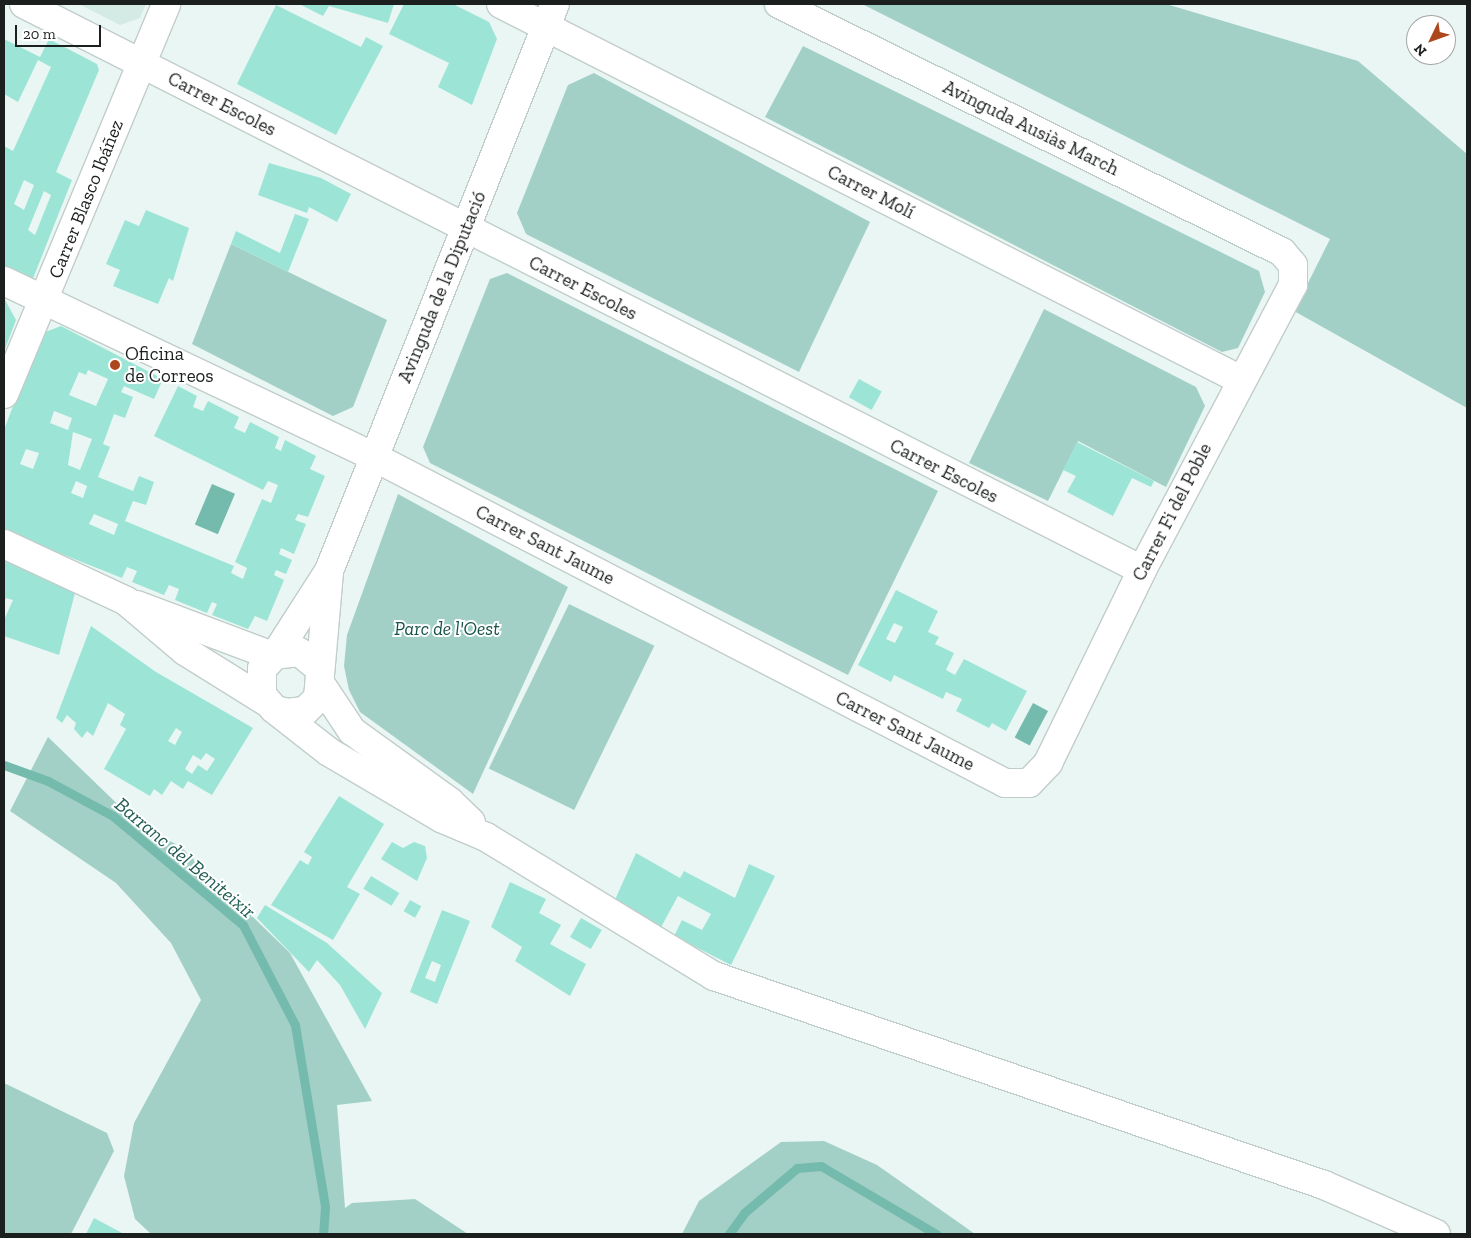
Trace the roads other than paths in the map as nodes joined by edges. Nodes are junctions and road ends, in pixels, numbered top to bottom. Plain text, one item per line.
1 (24, 4) edge
2 (166, 4) edge
3 (501, 4) edge
4 (779, 4) edge
5 (551, 15) edge
6 (141, 63) junction
7 (465, 229) junction
8 (1282, 252) joint
9 (4, 281) edge
10 (45, 301) junction
11 (1240, 380) junction
12 (4, 394) edge
13 (374, 457) junction
14 (4, 544) edge
15 (1142, 570) junction
16 (329, 571) junction
17 (126, 601) junction
18 (274, 656) junction
19 (320, 677) junction
20 (270, 705) junction
21 (1041, 775) joint
22 (486, 837) junction
23 (1436, 1234) edge

1 - 6 street, Carrer Escoles
2 - 6 street, Carrer Blasco Ibáñez
3 - 5 street, Carrer Molí
4 - 8 street, Avinguda Ausiàs March
5 - 7 street, Avinguda de la Diputació
5 - 11 street, Carrer Molí
6 - 7 street, Carrer Escoles
6 - 10 street, Carrer Blasco Ibáñez
7 - 13 street, Avinguda de la Diputació
7 - 15 street, Carrer Escoles
8 - 11 street, Carrer Fi del Poble
9 - 10 street, Carrer Sant Jaume
10 - 12 street, Carrer Blasco Ibáñez
10 - 13 street, Carrer Sant Jaume
11 - 15 street, Carrer Fi del Poble
13 - 16 street, Avinguda de la Diputació
13 - 21 street, Carrer Sant Jaume
14 - 17 street
15 - 21 street, Carrer Fi del Poble
16 - 18 street, Avinguda de la Diputació
16 - 19 street, Avinguda de la Diputació
17 - 18 street
17 - 20 street
18 - 19 street
18 - 20 street
19 - 20 street
19 - 22 street
20 - 22 street
22 - 23 street

